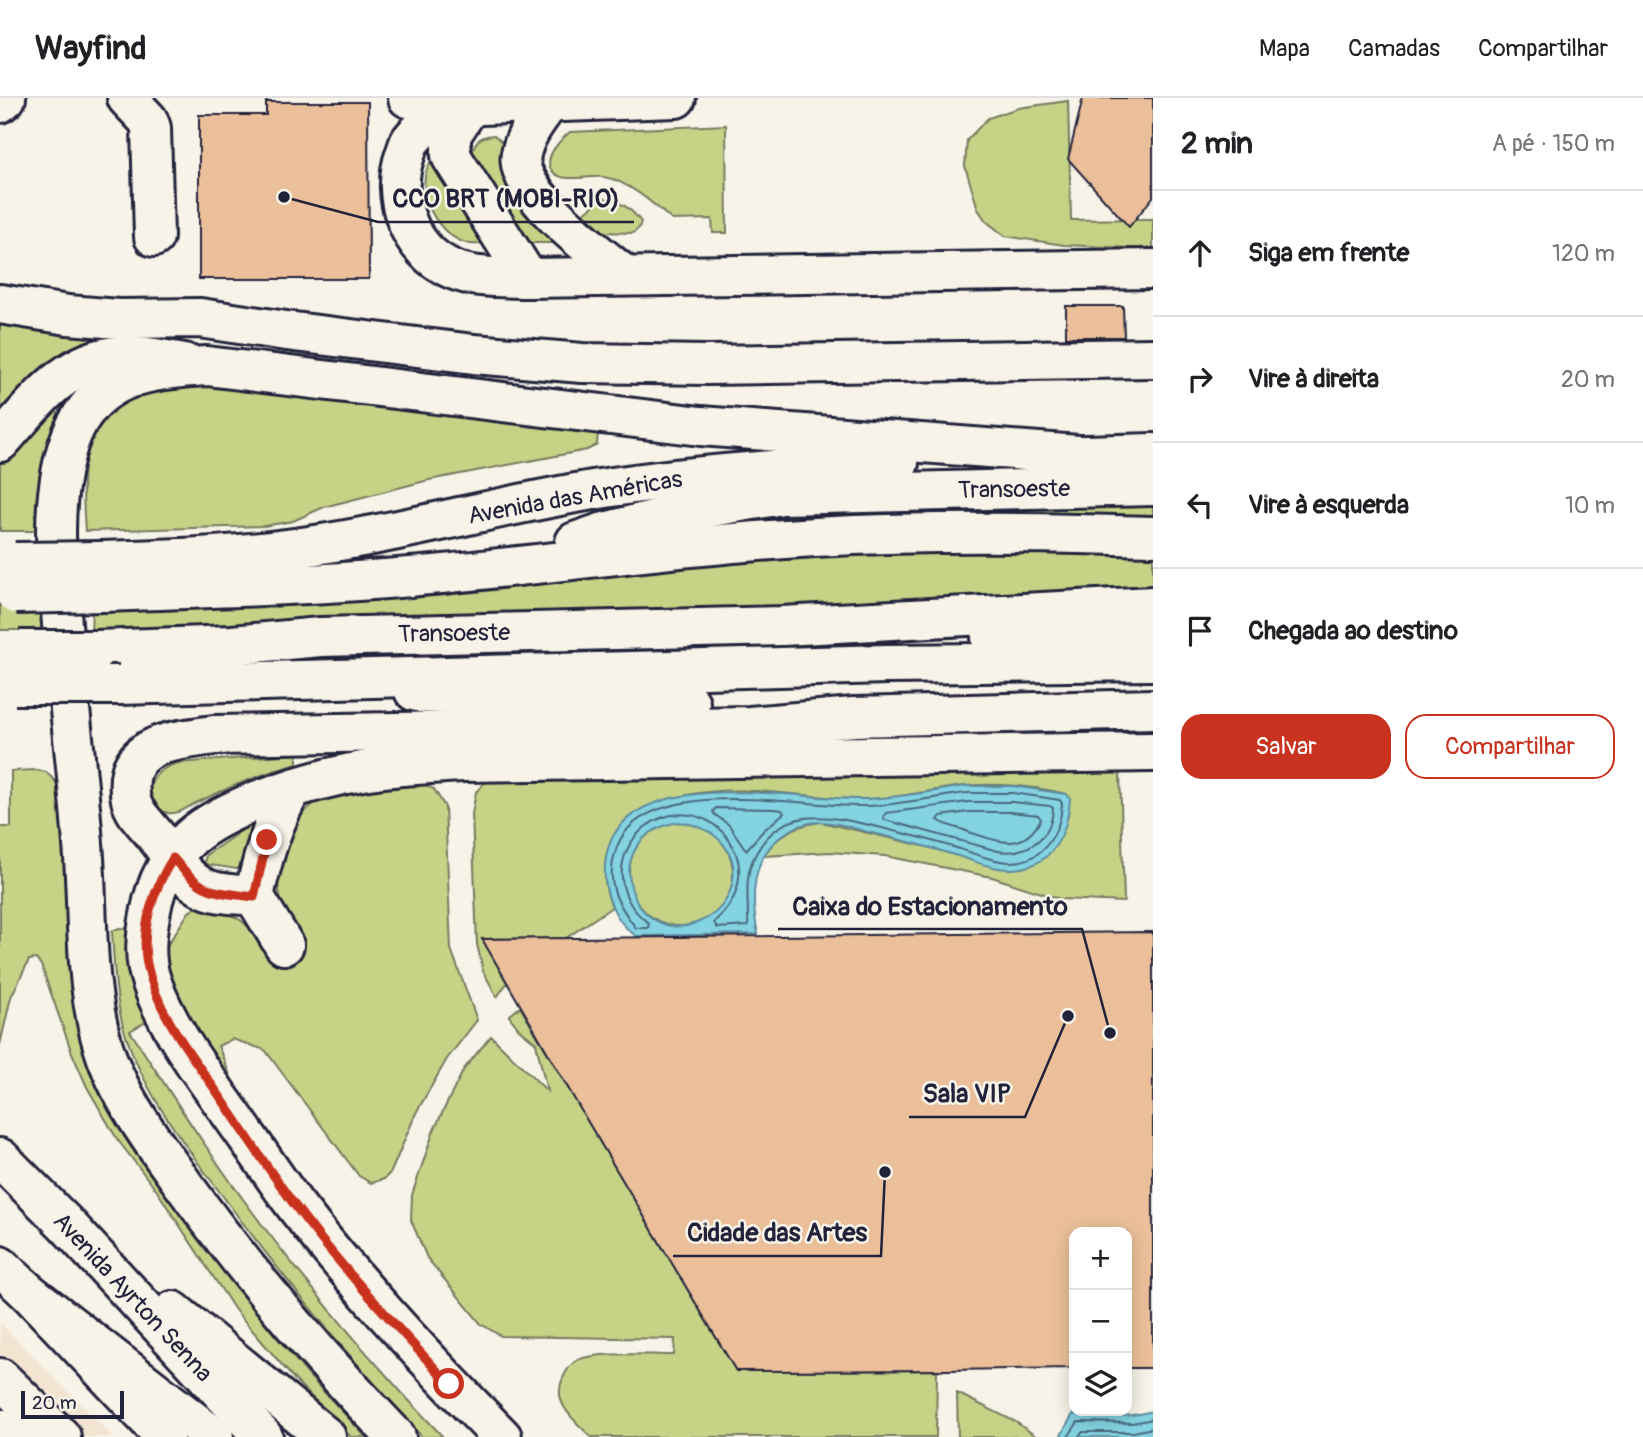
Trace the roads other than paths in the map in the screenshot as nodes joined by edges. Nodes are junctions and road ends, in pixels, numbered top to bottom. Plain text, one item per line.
1 (6, 98) edge
2 (127, 98) edge
3 (408, 98) edge
4 (676, 98) edge
5 (550, 102) junction
6 (0, 103) edge
7 (462, 106) junction
8 (154, 237) dead end
9 (1153, 269) edge
10 (624, 275) junction
11 (527, 278) junction
12 (0, 304) edge
13 (1153, 358) edge
14 (207, 366) junction
15 (0, 442) edge
16 (1153, 453) edge
17 (1078, 455) junction
18 (1153, 486) edge
19 (1153, 536) edge
20 (507, 566) junction
21 (102, 577) junction
22 (8, 578) edge
23 (1153, 606) edge
24 (908, 620) junction
25 (1153, 635) edge
26 (1153, 661) edge
27 (9, 668) edge
28 (369, 677) junction
29 (1153, 709) edge
30 (854, 717) junction
31 (1153, 752) edge
32 (292, 789) junction
33 (173, 858) junction
34 (254, 897) junction
35 (284, 945) dead end
36 (0, 1158) edge
37 (68, 1226) junction
38 (0, 1266) edge
39 (28, 1292) junction
40 (0, 1378) edge
41 (0, 1429) edge
42 (57, 1434) edge
43 (165, 1437) edge
44 (214, 1437) edge
45 (263, 1437) edge
46 (326, 1437) edge
47 (397, 1437) edge
48 (502, 1437) edge

1 - 6 main road
2 - 8 main road
3 - 7 main road
4 - 5 main road
5 - 7 main road
5 - 10 main road
7 - 11 main road
7 - 11 main road
9 - 10 main road
10 - 11 main road
12 - 13 main road
14 - 15 main road
14 - 17 main road
14 - 47 main road
16 - 17 main road, Avenida das Américas
17 - 21 main road, Avenida das Américas
18 - 20 main road, Transoeste
19 - 20 main road, Transoeste
20 - 21 main road, Transoeste
21 - 22 main road, Avenida das Américas, bridge
23 - 24 main road, Transoeste
24 - 25 main road, Transoeste
24 - 27 main road, Transoeste, bridge
26 - 28 main road
27 - 28 main road, bridge
28 - 30 main road
29 - 30 main road
30 - 33 main road
31 - 32 main road
32 - 33 main road
32 - 34 main road
33 - 34 main road
33 - 48 main road
34 - 35 main road
36 - 37 main road, Avenida Ayrton Senna
37 - 45 main road, Avenida Ayrton Senna
37 - 46 main road
38 - 39 main road
39 - 43 main road
39 - 44 main road
40 - 42 main road
41 - 42 main road

